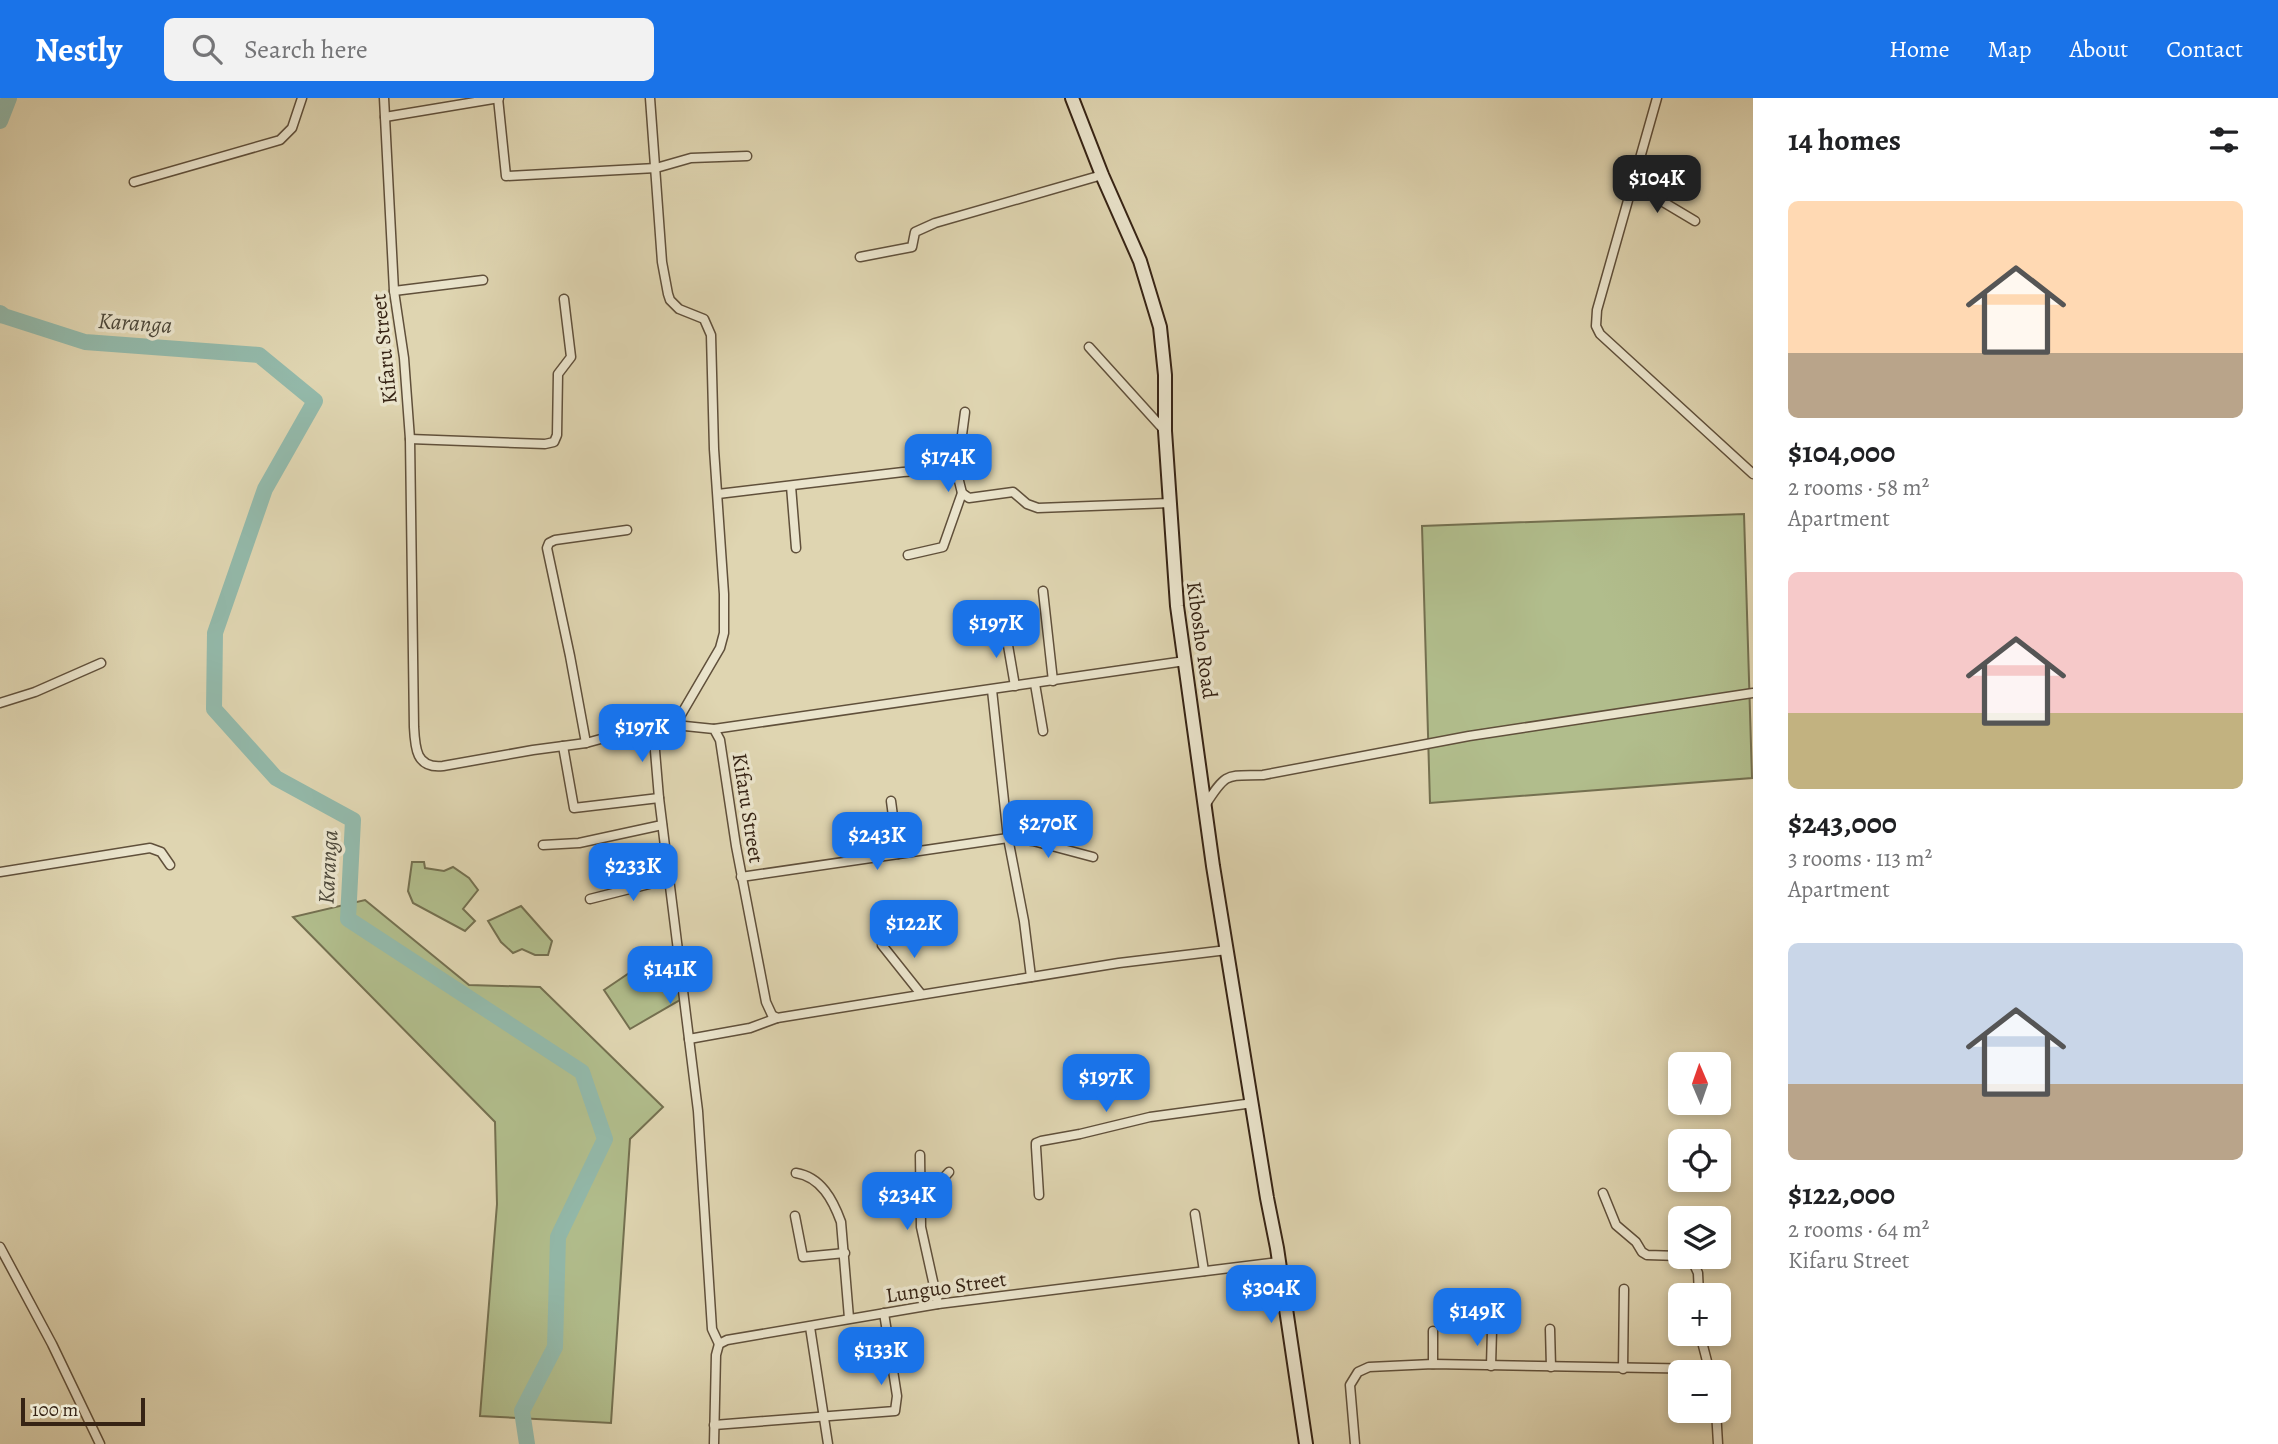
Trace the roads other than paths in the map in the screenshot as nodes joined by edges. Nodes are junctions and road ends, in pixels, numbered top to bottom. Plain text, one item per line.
1 (302, 98) edge
2 (384, 98) edge
3 (498, 98) edge
4 (650, 98) edge
5 (1072, 98) edge
6 (1657, 98) edge
7 (385, 117) junction
8 (747, 156) dead end
9 (656, 168) junction
10 (1102, 175) junction
11 (134, 182) dead end
12 (1633, 184) junction
13 (1695, 221) dead end
14 (860, 257) dead end
15 (483, 280) dead end
16 (394, 291) junction
17 (564, 299) dead end
18 (1089, 347) dead end
19 (965, 412) dead end
20 (1165, 431) junction
21 (410, 439) junction
22 (957, 473) junction
23 (1753, 474) edge
24 (791, 486) junction
25 (962, 493) junction
26 (718, 494) junction
27 (1170, 503) junction
28 (627, 530) dead end
29 (796, 548) dead end
30 (908, 555) dead end
31 (1043, 592) dead end
32 (1005, 628) dead end
33 (1185, 661) junction
34 (101, 663) dead end
35 (1053, 681) junction
36 (1035, 684) junction
37 (1015, 687) junction
38 (992, 690) junction
39 (1753, 693) edge
40 (0, 703) edge
41 (675, 725) junction
42 (653, 727) junction
43 (714, 729) junction
44 (1044, 731) dead end
45 (586, 743) junction
46 (563, 746) junction
47 (659, 798) junction
48 (891, 801) dead end
49 (1206, 804) junction
50 (662, 825) junction
51 (1008, 838) junction
52 (543, 845) dead end
53 (898, 854) junction
54 (1093, 857) dead end
55 (170, 865) dead end
56 (0, 872) edge
57 (741, 877) junction
58 (669, 879) junction
59 (590, 899) dead end
60 (882, 945) dead end
61 (1227, 950) junction
62 (1031, 977) junction
63 (921, 994) junction
64 (777, 1017) junction
65 (689, 1039) junction
66 (1253, 1103) junction
67 (920, 1155) dead end
68 (949, 1172) dead end
69 (796, 1173) dead end
70 (1603, 1193) dead end
71 (1040, 1195) dead end
72 (919, 1205) junction
73 (1195, 1214) dead end
74 (795, 1216) dead end
75 (0, 1247) edge
76 (845, 1252) junction
77 (1668, 1255) edge
78 (1279, 1262) junction
79 (1204, 1271) junction
80 (1624, 1289) dead end
81 (938, 1304) junction
82 (884, 1313) junction
83 (849, 1318) junction
84 (810, 1327) junction
85 (1550, 1329) dead end
86 (1492, 1330) dead end
87 (1433, 1331) dead end
88 (719, 1344) junction
89 (1433, 1364) junction
90 (1491, 1366) junction
91 (1551, 1367) junction
92 (1623, 1369) junction
93 (1668, 1370) edge
94 (823, 1415) junction
95 (1717, 1423) edge
96 (714, 1425) junction
97 (100, 1444) edge
98 (713, 1444) edge
99 (828, 1444) edge
100 (1306, 1444) edge
101 (1355, 1444) edge
102 (1718, 1444) edge

1 - 11 street
2 - 7 street, Kifaru Street
3 - 7 street
3 - 9 street
4 - 9 street
5 - 10 main road, Kibosho Road
6 - 12 street
7 - 16 street, Kifaru Street
8 - 9 street
9 - 26 street
10 - 14 street
10 - 20 main road, Kibosho Road
12 - 13 street
12 - 23 street
15 - 16 street
16 - 21 street, Kifaru Street
17 - 21 street
18 - 20 street
19 - 22 street
20 - 27 main road, Kibosho Road
21 - 46 street, Kifaru Street
22 - 24 street
22 - 25 street
24 - 26 street
24 - 29 street
25 - 27 street
25 - 30 street
26 - 41 street
27 - 33 main road, Kibosho Road
28 - 45 street
31 - 35 street
32 - 37 street
33 - 35 street
33 - 49 main road, Kibosho Road
34 - 40 street
35 - 36 street
36 - 37 street
36 - 44 street
37 - 38 street
38 - 43 street
38 - 51 street
39 - 49 street
41 - 42 street, Kifaru Street
41 - 43 street, Kifaru Street
42 - 45 street, Kifaru Street
42 - 47 street
43 - 57 street, Kifaru Street
45 - 46 street, Kifaru Street
46 - 47 street
47 - 50 street
48 - 53 street
49 - 61 main road, Kibosho Road
50 - 52 street
50 - 58 street
51 - 53 street
51 - 54 street
51 - 62 street
53 - 57 street
55 - 56 street
57 - 64 street, Kifaru Street
58 - 59 street
58 - 65 street
60 - 63 street
61 - 62 street
61 - 66 main road, Kibosho Road
62 - 63 street
63 - 64 street
64 - 65 street
65 - 88 street
66 - 71 street
66 - 78 main road, Kibosho Road
67 - 72 street
68 - 72 street
69 - 76 street
70 - 77 street
72 - 81 street
73 - 79 street
74 - 76 street
75 - 97 street
76 - 83 street
78 - 79 street, Lunguo Street
78 - 100 main road, Kibosho Road
79 - 81 street, Lunguo Street
80 - 92 street
81 - 82 street, Lunguo Street
82 - 83 street, Lunguo Street
82 - 94 street
83 - 84 street, Lunguo Street
84 - 88 street, Lunguo Street
84 - 94 street
85 - 91 street
86 - 90 street
87 - 89 street
88 - 96 street
89 - 90 street
89 - 101 street
90 - 91 street
91 - 92 street
92 - 93 street
94 - 96 street
94 - 99 street
95 - 102 street
96 - 98 street

